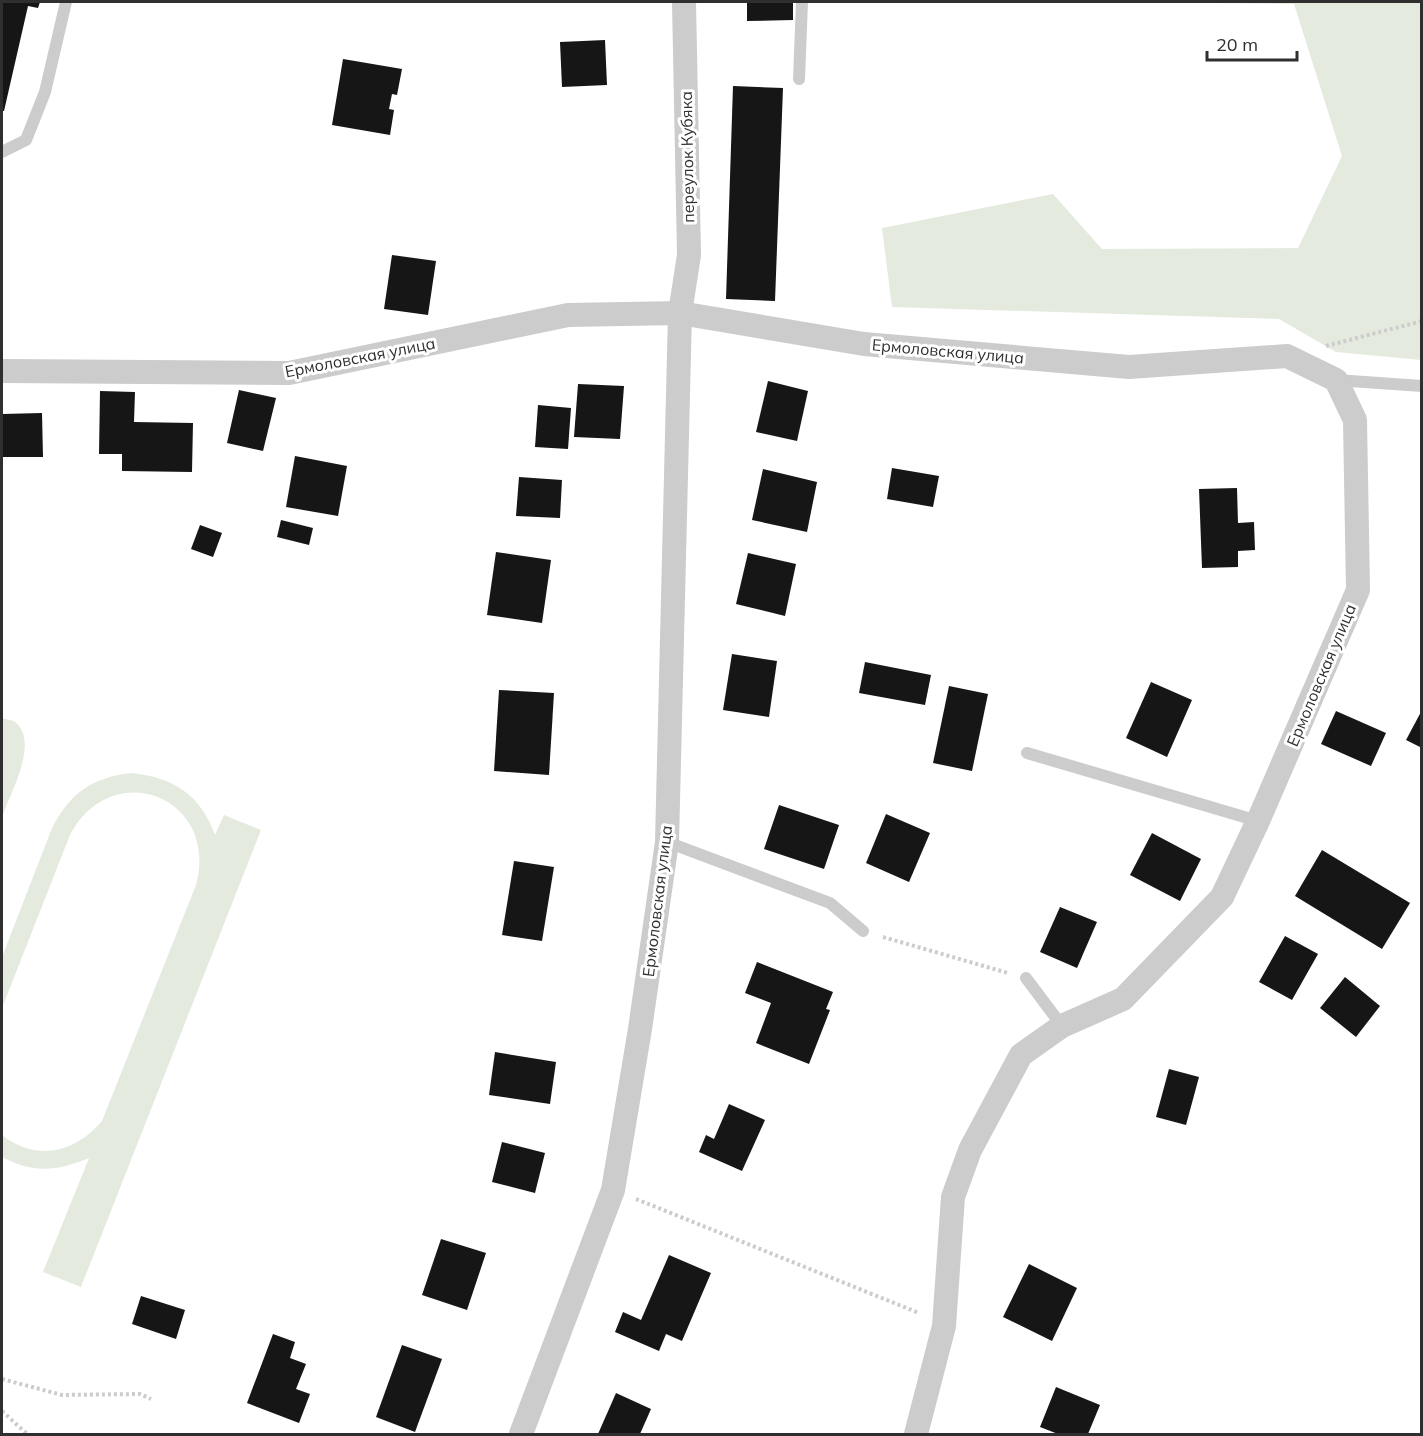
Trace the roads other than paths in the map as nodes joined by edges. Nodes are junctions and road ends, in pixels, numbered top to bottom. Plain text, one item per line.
1 (66, 2) edge
2 (684, 2) edge
3 (802, 2) edge
4 (799, 79) dead end
5 (2, 153) edge
6 (680, 313) junction
7 (2, 371) edge
8 (1336, 380) junction
9 (1422, 386) edge
10 (1027, 753) dead end
11 (1258, 821) junction
12 (667, 842) junction
13 (863, 931) road end
14 (1026, 978) road end
15 (1062, 1026) junction
16 (521, 1434) edge
17 (916, 1434) edge

1 - 5 lane
2 - 6 street, переулок Кубяка
3 - 4 lane
6 - 7 street, Ермоловская улица
6 - 8 street, Ермоловская улица
6 - 12 street, Ермоловская улица
8 - 9 lane
8 - 11 street, Ермоловская улица
10 - 11 lane
11 - 15 street, Ермоловская улица
12 - 13 lane
12 - 16 street, Ермоловская улица
14 - 15 lane
15 - 17 street, Ермоловская улица

